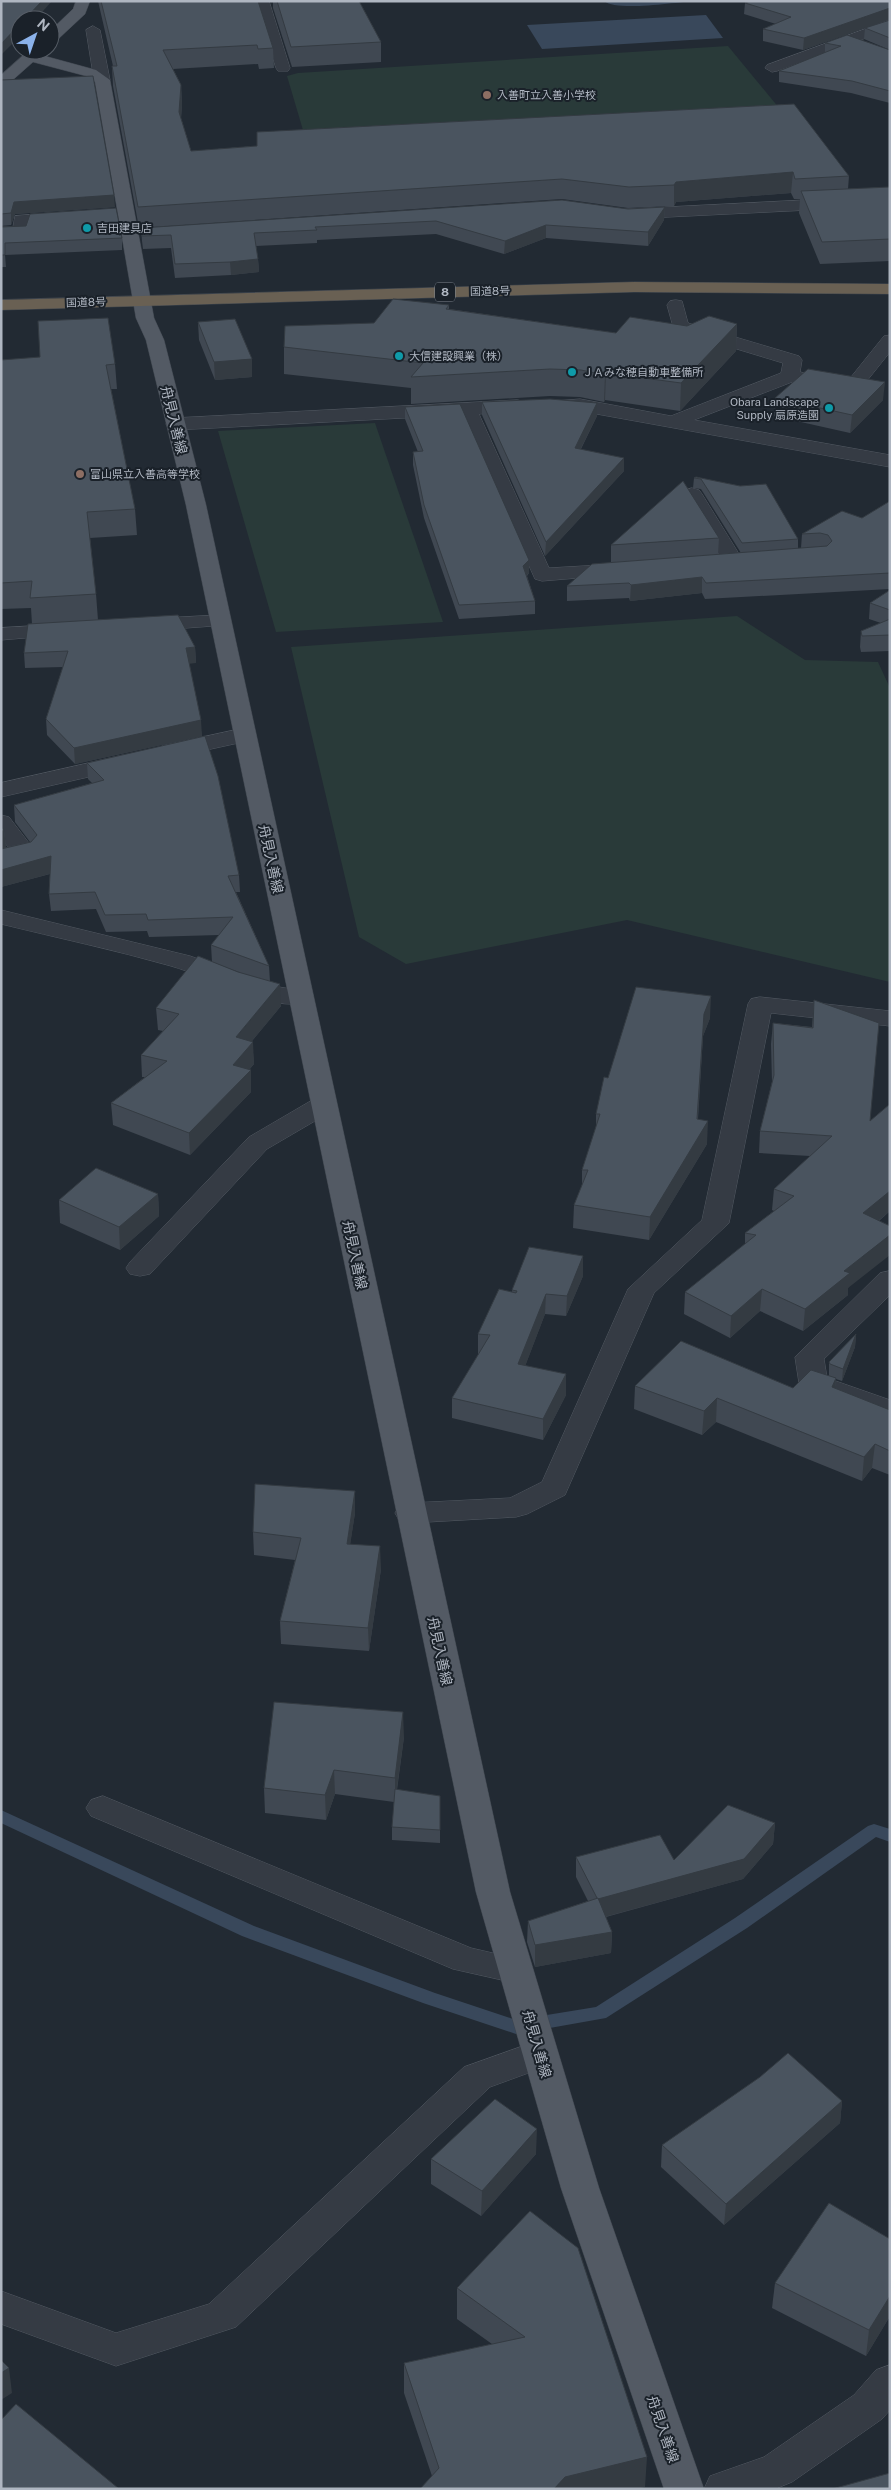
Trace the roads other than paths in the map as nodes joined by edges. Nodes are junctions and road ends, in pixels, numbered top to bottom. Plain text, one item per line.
1 (83, 1) edge
2 (262, 1) edge
3 (890, 24) edge
4 (60, 30) edge
5 (93, 30) dead end
6 (846, 39) junction
7 (864, 46) edge
8 (60, 58) edge
9 (27, 60) edge
10 (283, 68) dead end
11 (772, 68) dead end
12 (102, 80) junction
13 (1, 83) edge
14 (890, 201) edge
15 (609, 212) edge
16 (78, 216) edge
17 (1, 232) edge
18 (890, 289) edge
19 (1, 305) edge
20 (657, 305) dead end
21 (676, 305) junction
22 (696, 305) dead end
23 (725, 305) dead end
24 (890, 305) edge
25 (145, 314) junction
26 (890, 340) edge
27 (790, 376) junction
28 (468, 409) junction
29 (672, 422) junction
30 (175, 424) junction
31 (890, 461) edge
32 (692, 494) edge
33 (734, 562) edge
34 (638, 569) edge
35 (220, 621) junction
36 (121, 627) edge
37 (81, 629) edge
38 (1, 634) edge
39 (244, 735) junction
40 (1, 790) edge
41 (1, 822) edge
42 (1, 857) edge
43 (1, 917) edge
44 (300, 997) junction
45 (890, 1018) edge
46 (323, 1106) junction
47 (140, 1268) dead end
48 (890, 1279) edge
49 (890, 1410) edge
50 (410, 1513) junction
51 (103, 1808) dead end
52 (515, 1970) junction
53 (540, 2054) junction
54 (1, 2307) edge
55 (890, 2382) edge
56 (684, 2489) edge
57 (724, 2489) edge

1 - 4 main road
2 - 10 street
3 - 6 street
5 - 12 street
6 - 7 street
6 - 11 street
8 - 12 main road
9 - 13 main road
12 - 25 main road, 舟見入善線
14 - 15 street
16 - 17 street
18 - 25 highway, 国道8号 / 8
19 - 25 highway, 国道8号 / 8
20 - 21 highway
21 - 22 highway
21 - 27 street
23 - 24 highway
25 - 30 main road, 舟見入善線
26 - 27 street
27 - 29 street
28 - 29 street
28 - 30 street
28 - 34 street
29 - 31 street
30 - 35 main road, 舟見入善線
32 - 33 street
35 - 36 street
35 - 39 main road, 舟見入善線
37 - 38 street
39 - 40 street
39 - 44 main road, 舟見入善線
41 - 42 street
43 - 44 street
44 - 46 main road, 舟見入善線
45 - 50 street
46 - 47 street
46 - 50 main road, 舟見入善線
48 - 49 street
50 - 52 main road, 舟見入善線
51 - 52 street
52 - 53 main road, 舟見入善線
53 - 54 street
53 - 56 main road, 舟見入善線
55 - 57 street

